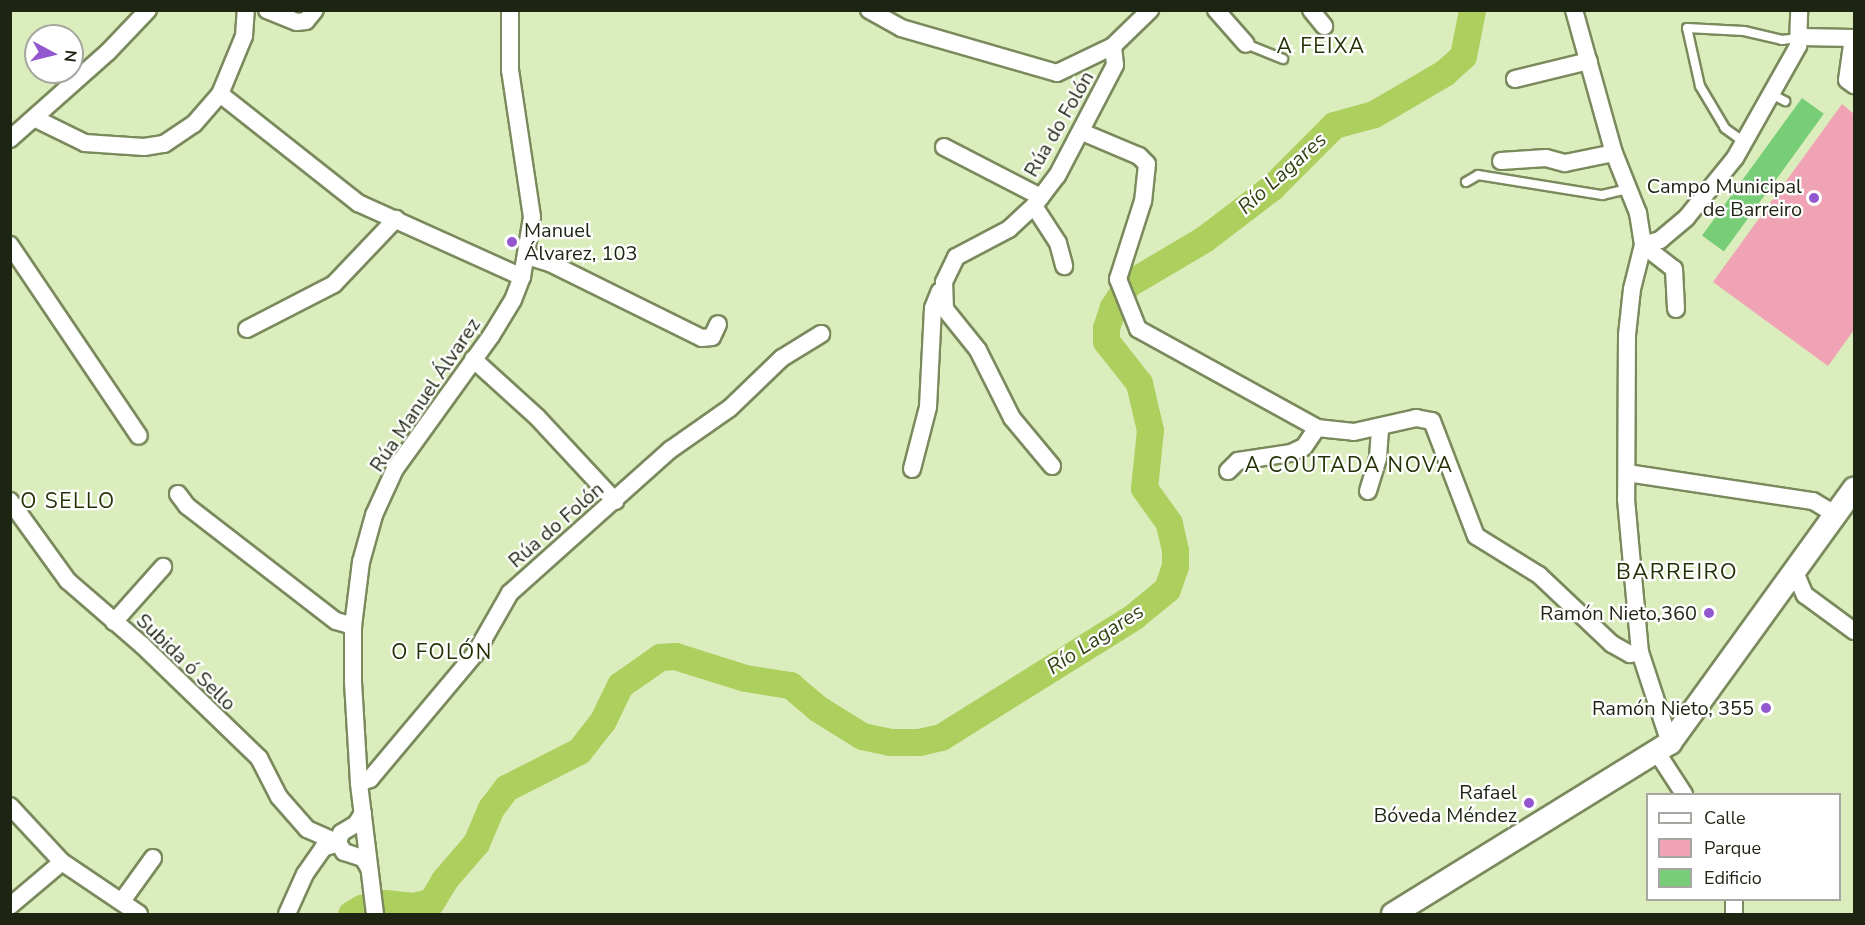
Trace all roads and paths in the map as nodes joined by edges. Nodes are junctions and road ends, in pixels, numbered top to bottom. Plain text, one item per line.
1 (148, 10) edge
2 (246, 10) edge
3 (267, 10) edge
4 (315, 10) edge
5 (510, 10) edge
6 (869, 10) edge
7 (1150, 10) edge
8 (1216, 10) edge
9 (1311, 10) edge
10 (1575, 10) edge
11 (1799, 10) edge
12 (891, 15) edge
13 (1324, 26) dead end
14 (1800, 37) junction
15 (1854, 38) edge
16 (1246, 44) joint
17 (1113, 46) junction
18 (1283, 59) dead end
19 (1589, 61) junction
20 (1515, 79) dead end
21 (1854, 85) edge
22 (220, 94) junction
23 (34, 118) junction
24 (1082, 132) junction
25 (10, 139) edge
26 (1744, 142) junction
27 (944, 147) dead end
28 (1614, 153) junction
29 (1501, 162) dead end
30 (1466, 182) dead end
31 (1629, 189) junction
32 (1037, 201) junction
33 (396, 219) junction
34 (1643, 244) junction
35 (10, 245) edge
36 (527, 256) junction
37 (1064, 266) dead end
38 (522, 277) junction
39 (944, 282) junction
40 (1676, 309) dead end
41 (718, 324) dead end
42 (247, 329) dead end
43 (821, 334) dead end
44 (473, 359) junction
45 (1380, 427) junction
46 (1317, 428) junction
47 (139, 436) dead end
48 (1052, 466) dead end
49 (912, 469) dead end
50 (1228, 471) dead end
51 (1627, 473) junction
52 (1854, 489) edge
53 (1368, 491) dead end
54 (178, 494) dead end
55 (10, 501) edge
56 (615, 501) junction
57 (1836, 515) junction
58 (163, 567) dead end
59 (1795, 572) junction
60 (114, 622) junction
61 (353, 626) junction
62 (1854, 631) edge
63 (1640, 652) junction
64 (1664, 748) junction
65 (359, 783) junction
66 (1683, 793) edge
67 (10, 806) edge
68 (363, 813) junction
69 (350, 828) junction
70 (366, 838) junction
71 (338, 843) junction
72 (354, 854) junction
73 (153, 858) dead end
74 (62, 862) junction
75 (369, 868) junction
76 (122, 901) junction
77 (10, 906) edge
78 (139, 915) edge
79 (287, 915) edge
80 (375, 915) edge
81 (1393, 915) edge

1 - 23 street
2 - 22 street
3 - 4 street
5 - 36 street, Rúa Manuel Álvarez
6 - 12 street
7 - 17 street
8 - 16 street
9 - 13 street
10 - 19 street
11 - 14 street
12 - 17 street
14 - 15 street
14 - 26 street
14 - 26 lane
15 - 21 street
16 - 18 lane
17 - 24 street, Rúa do Folón
19 - 20 street
19 - 28 street
22 - 23 street
22 - 33 street
23 - 25 street
24 - 32 street, Rúa do Folón
24 - 46 street
26 - 34 street
27 - 32 street
28 - 29 street
28 - 31 street
30 - 31 lane
31 - 34 street
32 - 37 street
32 - 39 street, Rúa do Folón
33 - 38 street
33 - 42 street
34 - 40 street
34 - 51 street
35 - 47 street
36 - 38 street, Rúa Manuel Álvarez
36 - 41 street
38 - 44 street, Rúa Manuel Álvarez
39 - 48 street
39 - 49 street, Rúa do Folón
43 - 56 street, Rúa do Folón
44 - 56 street
44 - 61 street, Rúa Manuel Álvarez
45 - 46 street
45 - 53 street
45 - 63 street
46 - 50 street
51 - 57 street
51 - 63 street
52 - 57 main road
54 - 61 street
55 - 60 street, Subida ó Sello
56 - 65 street, Rúa do Folón
57 - 59 main road
58 - 60 street
59 - 62 street
59 - 64 main road
60 - 71 street, Subida ó Sello
61 - 65 street, Rúa Manuel Álvarez
63 - 64 street
64 - 66 street
64 - 81 main road
65 - 68 street, Rúa Manuel Álvarez
67 - 74 street
68 - 69 street
68 - 70 street, Rúa Manuel Álvarez
69 - 70 street
69 - 71 street
70 - 72 street
70 - 75 street, Rúa Manuel Álvarez
71 - 72 street
71 - 79 street
72 - 75 street
73 - 76 street
74 - 76 street
74 - 77 street
75 - 80 street, Rúa Manuel Álvarez
76 - 78 street

